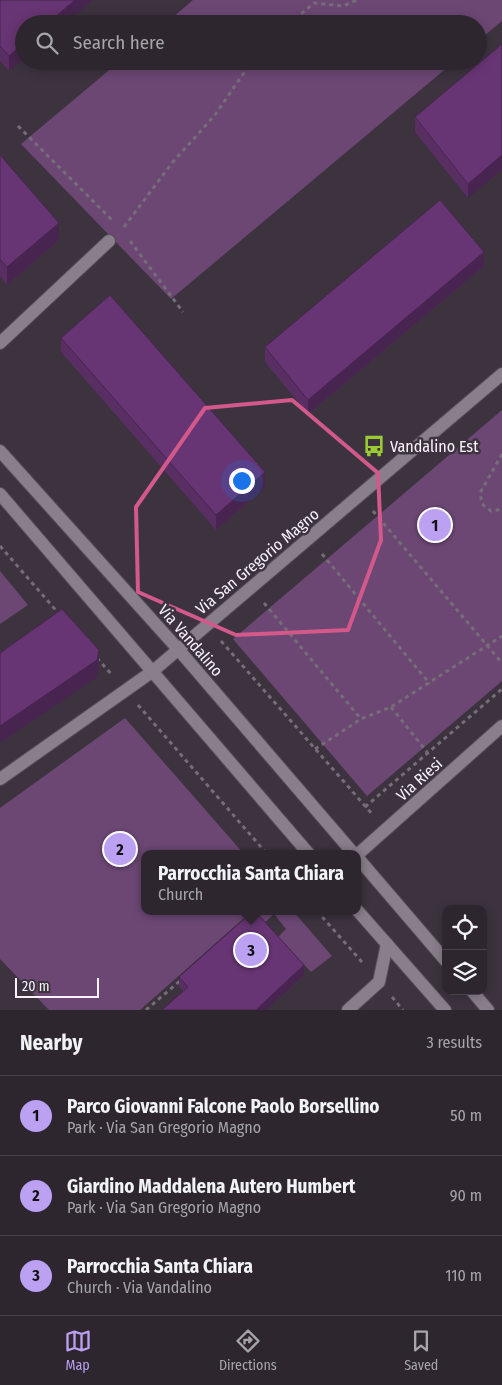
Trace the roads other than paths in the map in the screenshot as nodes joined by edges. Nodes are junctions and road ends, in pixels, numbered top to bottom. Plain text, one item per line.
1 (109, 241) road end
2 (0, 342) edge
3 (502, 374) edge
4 (0, 452) edge
5 (0, 494) edge
6 (178, 649) junction
7 (153, 671) junction
8 (502, 726) edge
9 (0, 780) edge
10 (306, 850) edge
11 (352, 850) edge
12 (361, 851) edge
13 (361, 861) edge
14 (361, 915) edge
15 (387, 944) junction
16 (442, 956) edge
17 (475, 995) edge
18 (348, 1010) edge
19 (444, 1010) edge
20 (488, 1010) edge

1 - 2 street
3 - 6 street, Via San Gregorio Magno
4 - 6 street, Via Vandalino
5 - 7 street
6 - 7 street, Via San Gregorio Magno
6 - 11 street, Via Vandalino
7 - 9 street, Via San Gregorio Magno
7 - 10 street
8 - 12 street, Via Riesi
13 - 16 street, Via Vandalino
14 - 15 street
15 - 18 street
15 - 19 street
17 - 20 street

